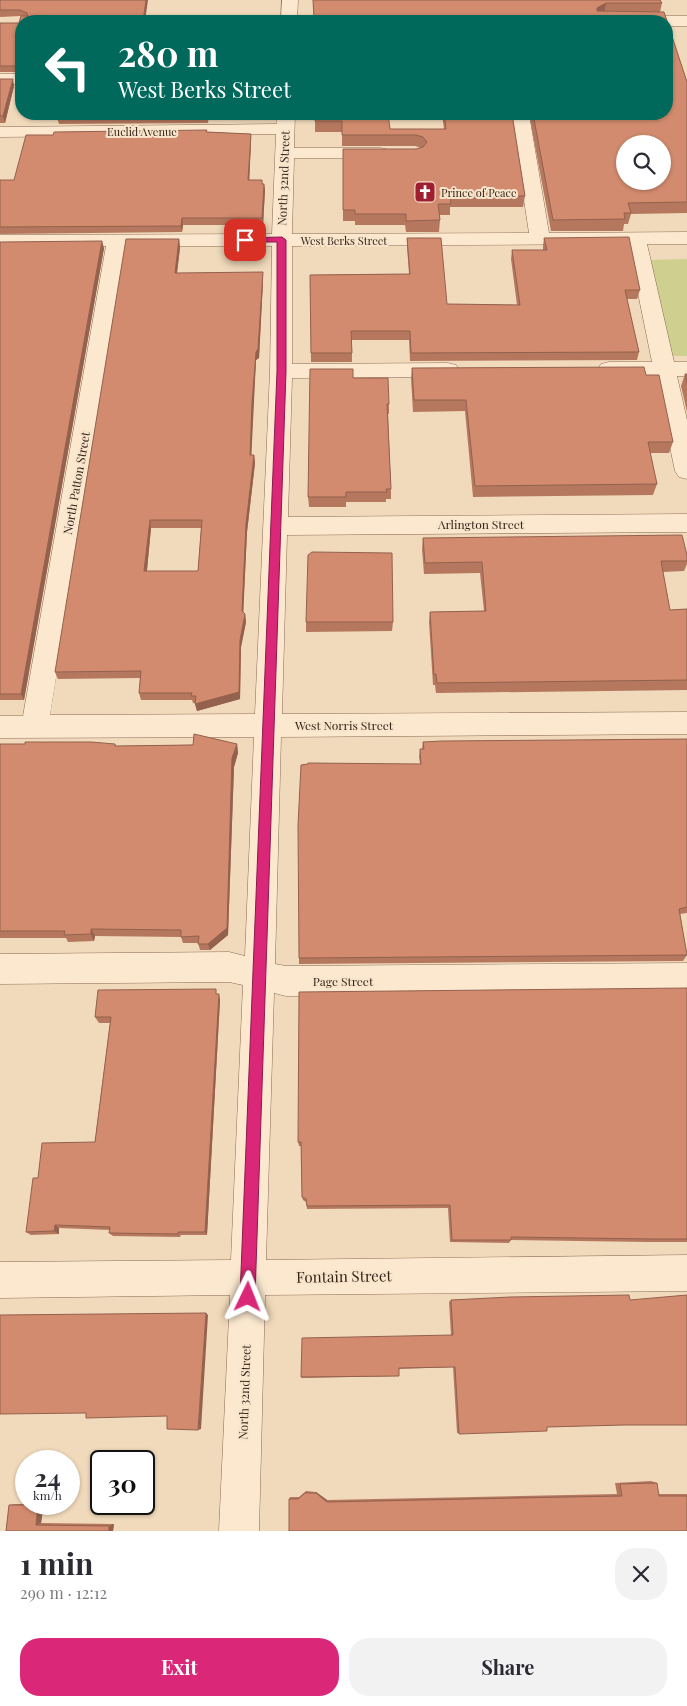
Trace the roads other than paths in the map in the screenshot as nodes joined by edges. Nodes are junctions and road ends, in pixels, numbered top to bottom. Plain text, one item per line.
1 (290, 0) edge
2 (289, 15) edge
3 (673, 21) edge
4 (687, 21) edge
5 (15, 78) edge
6 (0, 79) edge
7 (521, 120) edge
8 (0, 132) edge
9 (285, 132) edge
10 (396, 153) edge
11 (636, 238) junction
12 (687, 238) edge
13 (540, 239) junction
14 (117, 240) junction
15 (282, 240) junction
16 (0, 241) edge
17 (586, 369) edge
18 (664, 369) junction
19 (687, 369) edge
20 (468, 370) edge
21 (281, 371) junction
22 (687, 471) edge
23 (687, 522) edge
24 (276, 526) junction
25 (687, 723) edge
26 (268, 725) junction
27 (35, 726) junction
28 (0, 727) edge
29 (0, 969) edge
30 (259, 974) junction
31 (687, 978) edge
32 (687, 1273) edge
33 (248, 1277) junction
34 (0, 1280) edge
35 (239, 1531) edge

1 - 2 street
3 - 4 street
5 - 6 street
7 - 13 street
8 - 9 street, Euclid Avenue
9 - 10 street, Euclid Avenue
9 - 15 street, North 32nd Street
11 - 12 street, West Berks Street
11 - 13 street, West Berks Street
11 - 18 street
13 - 15 street, West Berks Street
14 - 15 street, West Berks Street
14 - 16 street, West Berks Street
14 - 27 street, North Patton Street
15 - 21 street, North 32nd Street
17 - 18 street
18 - 19 street
18 - 22 street
20 - 21 street
21 - 24 street, North 32nd Street
23 - 24 street, Arlington Street
24 - 26 street, North 32nd Street
25 - 26 street, West Norris Street
26 - 27 street, West Norris Street
26 - 30 street, North 32nd Street
27 - 28 street, West Norris Street
29 - 30 street, Page Street
30 - 31 street, Page Street
30 - 33 street, North 32nd Street
32 - 33 street, Fontain Street
33 - 34 street, Fontain Street
33 - 35 street, North 32nd Street

